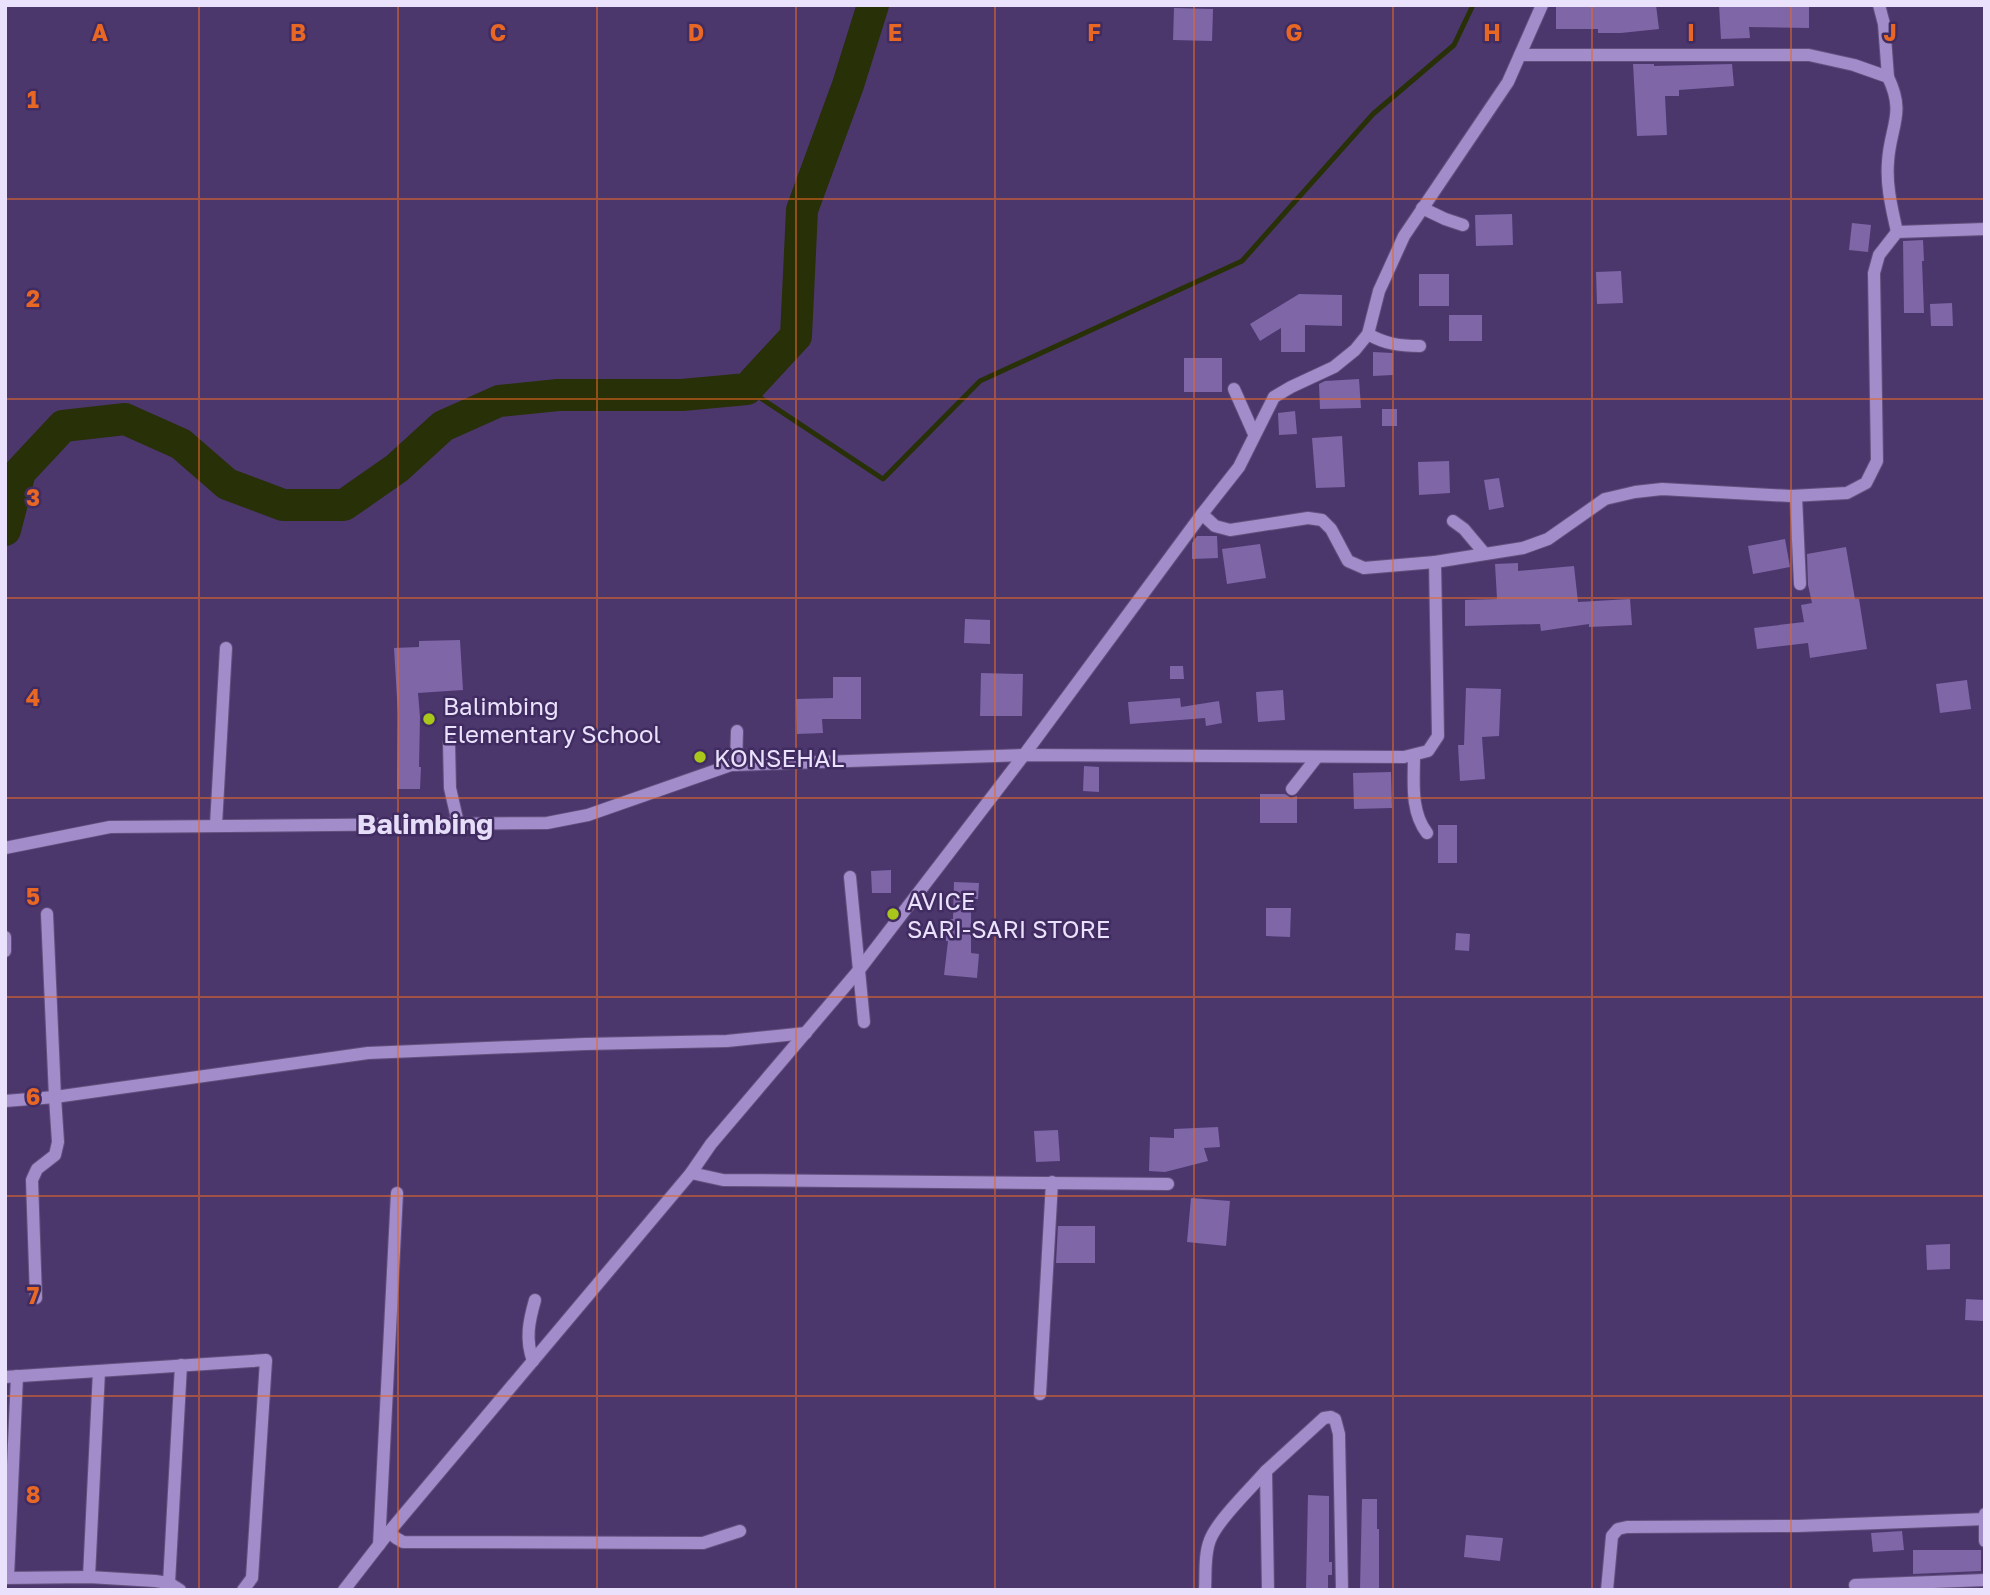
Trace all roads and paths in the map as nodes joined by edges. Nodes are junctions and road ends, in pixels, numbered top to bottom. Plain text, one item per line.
1 (1542, 5) edge
2 (1879, 5) edge
3 (1520, 55) junction
4 (1888, 78) junction
5 (1422, 208) junction
6 (1463, 225) dead end
7 (1985, 229) edge
8 (1897, 232) junction
9 (1368, 334) junction
10 (1420, 346) dead end
11 (1234, 389) dead end
12 (1254, 434) junction
13 (1796, 496) junction
14 (1202, 514) junction
15 (1453, 521) dead end
16 (1485, 554) junction
17 (1434, 562) junction
18 (1800, 584) dead end
19 (226, 648) dead end
20 (737, 731) dead end
21 (449, 743) dead end
22 (1024, 755) junction
23 (1414, 755) junction
24 (1317, 757) junction
25 (736, 765) junction
26 (1292, 789) dead end
27 (458, 823) junction
28 (216, 825) junction
29 (1427, 833) dead end
30 (5, 848) edge
31 (850, 877) dead end
32 (47, 914) dead end
33 (5, 937) edge
34 (5, 951) edge
35 (859, 970) junction
36 (864, 1022) dead end
37 (806, 1033) junction
38 (55, 1097) junction
39 (5, 1101) edge
40 (691, 1173) junction
41 (1052, 1182) junction
42 (1168, 1184) dead end
43 (397, 1193) dead end
44 (36, 1298) dead end
45 (535, 1300) dead end
46 (533, 1361) junction
47 (181, 1365) junction
48 (99, 1371) junction
49 (11, 1376) edge
50 (1040, 1394) dead end
51 (1266, 1471) junction
52 (1984, 1518) edge
53 (740, 1531) dead end
54 (389, 1532) junction
55 (1985, 1541) edge
56 (379, 1545) junction
57 (6, 1577) edge
58 (89, 1577) junction
59 (1985, 1580) edge
60 (1855, 1585) dead end
61 (175, 1586) edge
62 (243, 1590) edge
63 (344, 1590) edge
64 (1205, 1590) edge
65 (1268, 1590) edge
66 (1342, 1590) edge
67 (1608, 1590) edge

1 - 3 street
2 - 4 street
3 - 4 street
3 - 5 street
4 - 8 street
5 - 6 street
5 - 9 street
7 - 8 street
8 - 13 street
9 - 10 street
9 - 12 street
11 - 12 street
12 - 14 street
13 - 16 street
13 - 18 street
14 - 17 street
14 - 22 street
15 - 16 street
16 - 17 street
17 - 23 street
19 - 28 street
20 - 25 street
21 - 27 street
22 - 24 street
22 - 25 street
22 - 35 street
23 - 24 street
23 - 29 street
24 - 26 street
25 - 27 street
27 - 28 street
28 - 30 street
31 - 35 street
32 - 38 street
33 - 34 street
35 - 36 street
35 - 37 street
37 - 38 street
37 - 40 street
38 - 39 street
38 - 44 street
40 - 41 street
40 - 46 street
41 - 42 street
41 - 50 street
43 - 56 street
45 - 46 street
46 - 54 street
47 - 48 street
47 - 61 street
47 - 62 street
48 - 49 street
48 - 58 street
49 - 57 street
51 - 64 street
51 - 65 street
51 - 66 street
52 - 55 street
52 - 67 street
53 - 54 street
54 - 56 street
56 - 63 street
57 - 58 street
58 - 61 street
59 - 60 street

